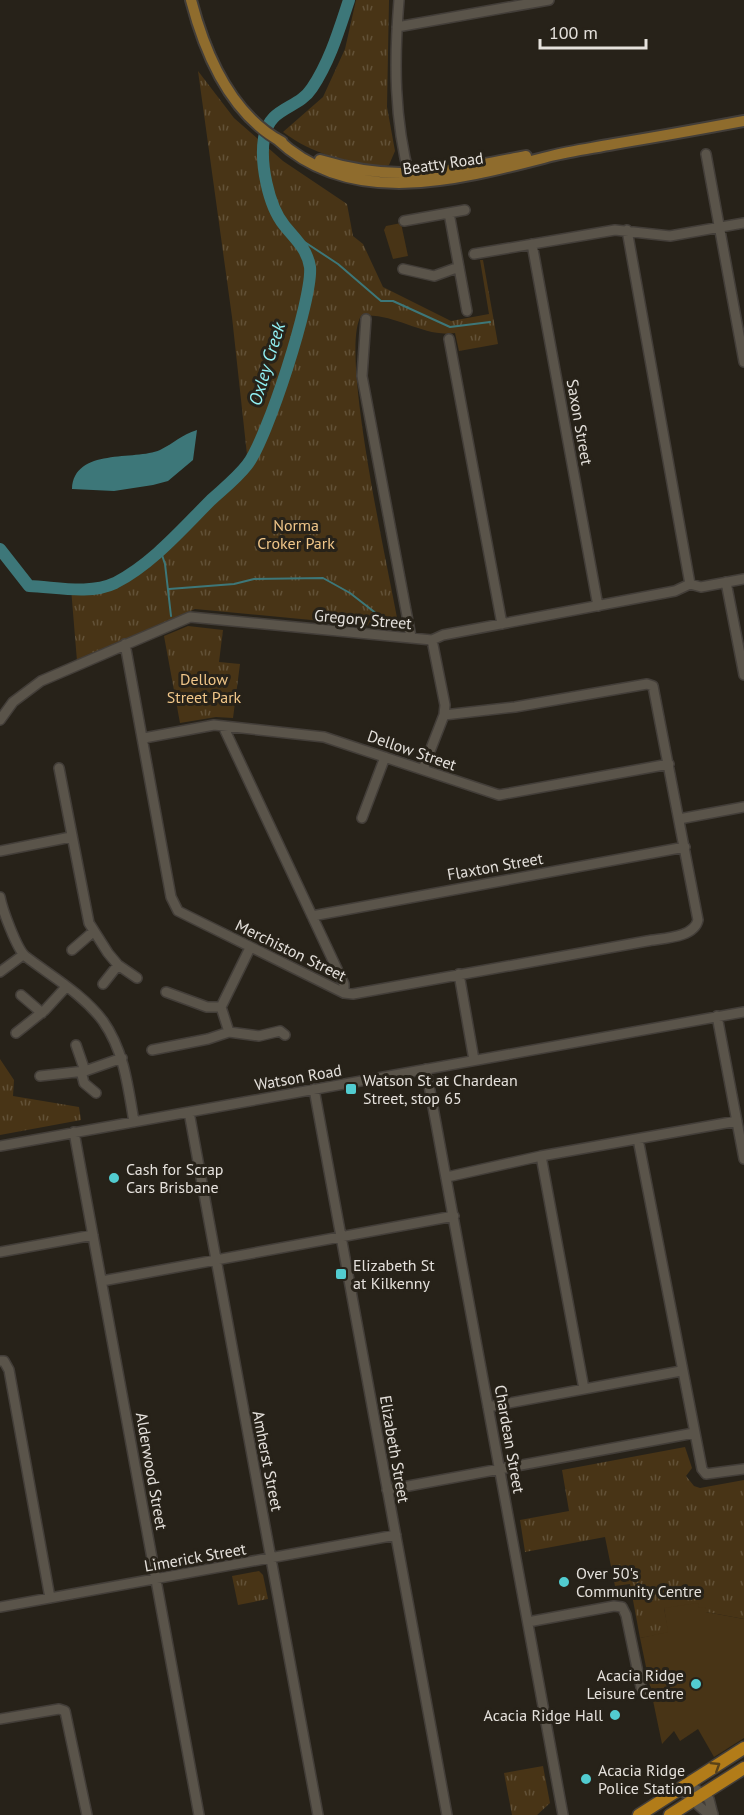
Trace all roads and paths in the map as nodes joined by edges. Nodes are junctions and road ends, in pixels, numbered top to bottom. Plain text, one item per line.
1 (191, 0) edge
2 (399, 0) edge
3 (549, 0) edge
4 (397, 27) junction
5 (744, 121) edge
6 (277, 140) junction
7 (706, 153) dead end
8 (404, 155) junction
9 (382, 174) junction
10 (410, 180) junction
11 (465, 210) dead end
12 (449, 213) junction
13 (404, 221) dead end
14 (744, 223) edge
15 (720, 227) junction
16 (627, 230) junction
17 (532, 244) junction
18 (474, 254) dead end
19 (459, 267) junction
20 (403, 269) dead end
21 (467, 311) dead end
22 (366, 319) dead end
23 (449, 339) dead end
24 (744, 362) edge
25 (744, 579) edge
26 (726, 582) junction
27 (690, 584) junction
28 (598, 606) junction
29 (502, 624) junction
30 (411, 637) junction
31 (432, 640) junction
32 (125, 644) junction
33 (744, 675) edge
34 (444, 715) junction
35 (0, 720) edge
36 (222, 726) junction
37 (144, 738) junction
38 (385, 756) junction
39 (669, 764) junction
40 (59, 768) dead end
41 (423, 769) junction
42 (744, 807) edge
43 (362, 818) dead end
44 (679, 819) junction
45 (71, 837) junction
46 (685, 848) junction
47 (0, 851) edge
48 (0, 897) edge
49 (312, 916) junction
50 (94, 932) junction
51 (250, 948) junction
52 (72, 950) dead end
53 (23, 955) junction
54 (118, 965) junction
55 (0, 972) edge
56 (459, 974) junction
57 (137, 978) dead end
58 (103, 984) dead end
59 (66, 987) junction
60 (166, 992) dead end
61 (344, 993) junction
62 (21, 995) dead end
63 (221, 1007) junction
64 (744, 1012) edge
65 (42, 1013) junction
66 (717, 1016) junction
67 (229, 1032) junction
68 (16, 1033) dead end
69 (285, 1035) dead end
70 (76, 1045) dead end
71 (152, 1050) dead end
72 (122, 1058) junction
73 (474, 1060) junction
74 (426, 1069) junction
75 (83, 1071) junction
76 (40, 1076) dead end
77 (314, 1089) junction
78 (96, 1093) dead end
79 (739, 1109) edge
80 (189, 1112) junction
81 (737, 1121) junction
82 (134, 1122) junction
83 (74, 1132) junction
84 (638, 1139) junction
85 (0, 1146) edge
86 (541, 1156) junction
87 (744, 1159) edge
88 (447, 1177) junction
89 (454, 1216) junction
90 (93, 1235) junction
91 (341, 1237) junction
92 (0, 1252) edge
93 (216, 1260) junction
94 (102, 1281) junction
95 (0, 1361) edge
96 (681, 1371) junction
97 (584, 1389) junction
98 (488, 1407) junction
99 (694, 1434) junction
100 (744, 1468) edge
101 (500, 1470) junction
102 (387, 1490) junction
103 (396, 1535) junction
104 (271, 1558) junction
105 (156, 1579) junction
106 (50, 1598) junction
107 (0, 1607) edge
108 (528, 1622) junction
109 (642, 1692) dead end
110 (0, 1719) edge
111 (744, 1748) edge
112 (744, 1768) edge
113 (684, 1786) junction
114 (699, 1797) junction
115 (713, 1814) edge
116 (87, 1815) edge
117 (199, 1815) edge
118 (318, 1815) edge
119 (447, 1815) edge
120 (563, 1815) edge
121 (639, 1815) edge
122 (670, 1815) edge

1 - 6 main road, Beatty Road
2 - 4 street
3 - 4 street
4 - 8 street
5 - 10 main road, Beatty Road
6 - 9 main road, Beatty Road
6 - 10 main road, Beatty Road
7 - 15 street
8 - 9 street
8 - 10 street
9 - 10 main road, Beatty Road
11 - 12 street
12 - 13 street
12 - 19 street
14 - 15 street
15 - 16 street
15 - 24 street
16 - 17 street
16 - 27 street
17 - 18 street
17 - 28 street, Saxon Street
19 - 20 street
19 - 21 street
22 - 30 street
23 - 29 street
25 - 26 street, Gregory Street
26 - 27 street, Gregory Street
26 - 33 street
27 - 28 street, Gregory Street
28 - 29 street, Gregory Street
29 - 31 street, Gregory Street
30 - 31 street, Gregory Street
30 - 32 street, Gregory Street
31 - 34 street
32 - 35 street, Gregory Street
32 - 37 street, Merchiston Street
34 - 39 street
34 - 41 street
36 - 37 street, Dellow Street
36 - 38 street, Dellow Street
36 - 49 street
37 - 51 street, Merchiston Street
38 - 41 street, Dellow Street
38 - 43 street
39 - 41 street, Dellow Street
39 - 44 street
40 - 45 street
42 - 44 street
44 - 46 street
45 - 47 street
45 - 50 street
46 - 49 street, Flaxton Street
46 - 56 street, Merchiston Street
48 - 53 street
49 - 61 street
50 - 52 street
50 - 54 street
51 - 61 street, Merchiston Street
51 - 63 street
53 - 55 street
53 - 59 street
54 - 57 street
54 - 58 street
56 - 61 street, Merchiston Street
56 - 73 street
59 - 65 street
59 - 72 street
60 - 63 street
62 - 65 street
63 - 67 street
64 - 66 street, Watson Road
65 - 68 street
66 - 73 street, Watson Road
66 - 79 street
67 - 69 street
67 - 71 street
70 - 75 street
72 - 75 street
72 - 82 street
73 - 74 street, Watson Road
74 - 77 street, Watson Road
74 - 88 street, Chardean Street
75 - 76 street
75 - 78 street
77 - 80 street, Watson Road
77 - 91 street, Elizabeth Street
79 - 81 street
80 - 82 street, Watson Road
80 - 93 street, Amherst Street
81 - 84 street
81 - 87 street
82 - 83 street, Watson Road
83 - 85 street, Watson Road
83 - 90 street, Alderwood Street
84 - 86 street
84 - 96 street
86 - 88 street
86 - 97 street
88 - 89 street, Chardean Street
89 - 91 street
89 - 98 street, Chardean Street
90 - 92 street
90 - 94 street, Alderwood Street
91 - 93 street
91 - 102 street, Elizabeth Street
93 - 94 street
93 - 104 street, Amherst Street
94 - 105 street, Alderwood Street
95 - 106 street
96 - 97 street
96 - 99 street
97 - 98 street
98 - 101 street, Chardean Street
99 - 100 street
99 - 101 street
101 - 102 street
101 - 108 street, Chardean Street
102 - 103 street, Elizabeth Street
103 - 104 street, Limerick Street
103 - 119 street, Elizabeth Street
104 - 105 street, Limerick Street
104 - 118 street, Amherst Street
105 - 106 street, Limerick Street
105 - 117 street, Alderwood Street
106 - 107 street, Limerick Street
108 - 109 street
108 - 120 street, Chardean Street
110 - 116 street
113 -> 111 highway
112 - 114 highway
113 - 114 street
113 - 121 highway
114 - 115 street
114 - 122 highway

